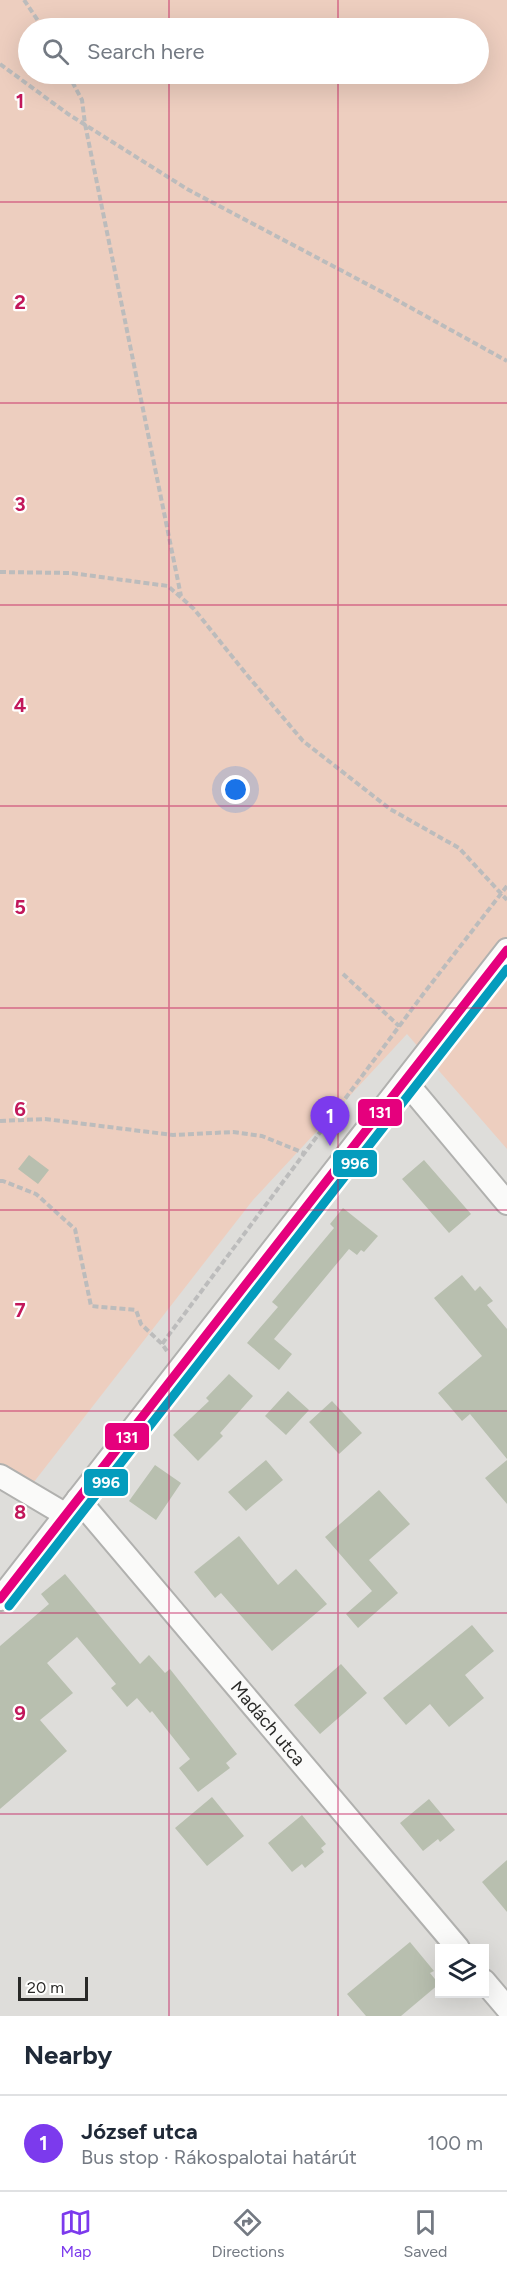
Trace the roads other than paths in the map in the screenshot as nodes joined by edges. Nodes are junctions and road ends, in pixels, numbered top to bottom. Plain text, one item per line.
1 (507, 950) edge
2 (405, 1080) junction
3 (507, 1203) edge
4 (0, 1476) edge
5 (72, 1507) junction
6 (0, 1599) edge
7 (454, 1944) edge
8 (489, 1987) edge
9 (507, 2008) edge

1 - 2 street
2 - 3 street
2 - 5 street
4 - 5 street, Madách utca
5 - 6 street
5 - 7 street, Madách utca
8 - 9 street

